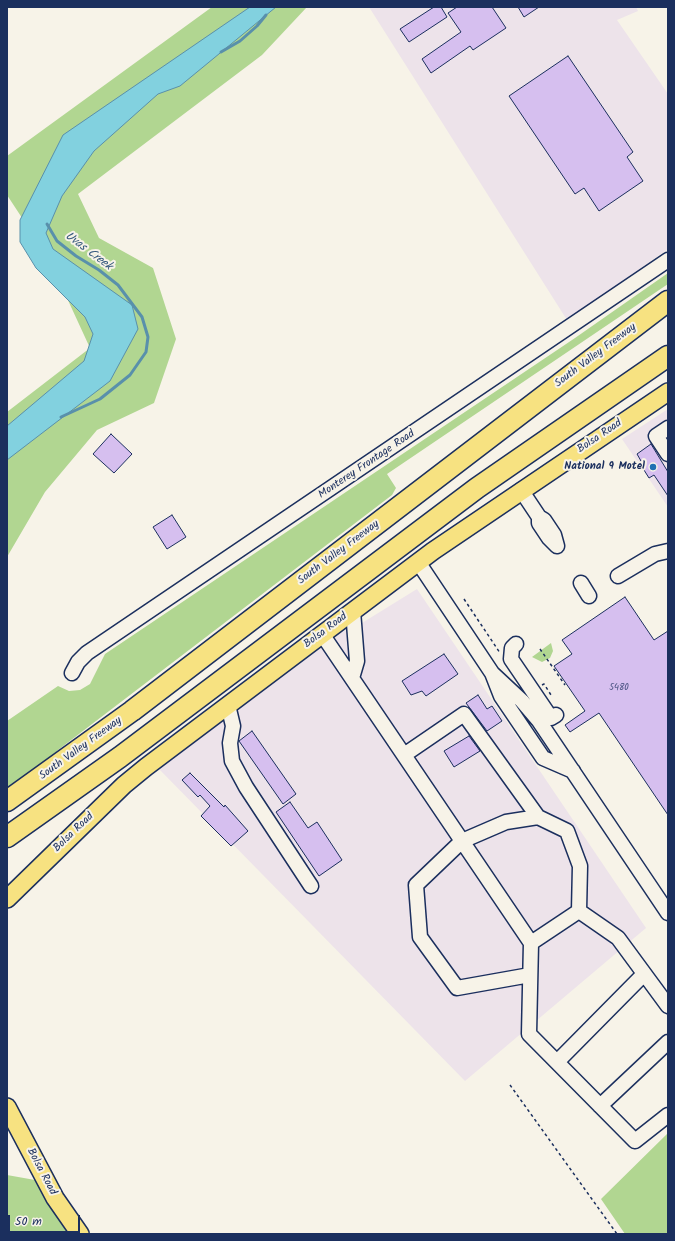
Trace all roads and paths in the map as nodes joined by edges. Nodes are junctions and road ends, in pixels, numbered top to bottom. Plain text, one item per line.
1 (668, 260) edge
2 (668, 301) edge
3 (668, 356) edge
4 (668, 392) edge
5 (668, 428) edge
6 (668, 454) edge
7 (521, 490) junction
8 (539, 517) dead end
9 (668, 551) edge
10 (418, 562) junction
11 (618, 576) dead end
12 (581, 583) dead end
13 (589, 596) dead end
14 (464, 599) dead end
15 (353, 611) junction
16 (322, 634) junction
17 (516, 644) dead end
18 (540, 649) dead end
19 (502, 656) dead end
20 (72, 673) dead end
21 (352, 678) junction
22 (565, 685) dead end
23 (228, 705) junction
24 (556, 715) dead end
25 (404, 755) junction
26 (7, 801) edge
27 (538, 817) junction
28 (7, 837) edge
29 (462, 840) junction
30 (311, 886) dead end
31 (7, 899) edge
32 (579, 912) junction
33 (668, 913) edge
34 (531, 943) junction
35 (644, 974) junction
36 (530, 975) junction
37 (668, 1006) edge
38 (668, 1042) edge
39 (557, 1062) junction
40 (510, 1085) dead end
41 (600, 1106) junction
42 (7, 1107) edge
43 (668, 1115) edge
44 (80, 1234) edge
45 (617, 1234) edge

1 - 20 street, Monterey Frontage Road
2 - 26 highway, South Valley Freeway
3 - 28 highway
4 - 7 main road, Bolsa Road
5 - 6 street
7 - 8 street
7 - 10 main road, Bolsa Road
9 - 11 street
10 - 15 main road, Bolsa Road
10 - 33 street
12 - 13 street
14 - 19 path
15 - 16 main road, Bolsa Road
15 - 21 street
16 - 21 street
16 - 23 main road, Bolsa Road
17 - 24 street
18 - 22 path
21 - 25 street
23 - 30 street
23 - 31 main road, Bolsa Road
25 - 27 street
25 - 29 street
27 - 29 street
27 - 32 street
29 - 34 street
29 - 36 street
32 - 34 street
32 - 35 street
34 - 36 street
35 - 37 street
35 - 39 street
36 - 39 street
38 - 41 street
39 - 41 street
40 - 45 path
41 - 43 street
42 - 44 main road, Bolsa Road

